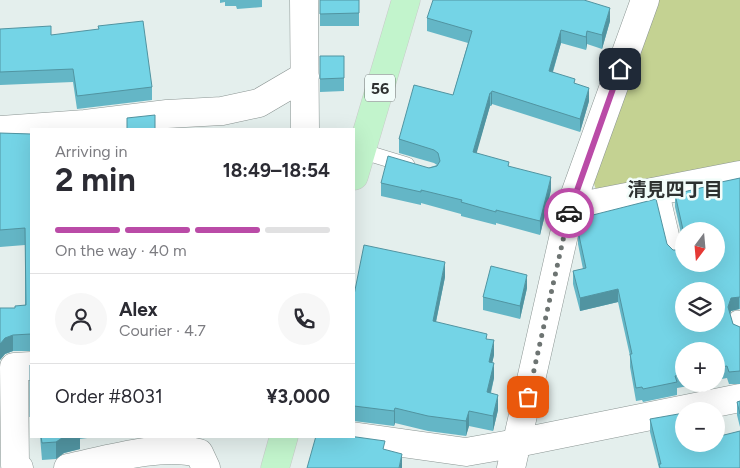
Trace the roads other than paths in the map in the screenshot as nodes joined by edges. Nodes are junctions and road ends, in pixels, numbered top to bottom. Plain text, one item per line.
1 (304, 0) edge
2 (406, 0) edge
3 (645, 0) edge
4 (305, 76) junction
5 (85, 126) edge
6 (42, 128) edge
7 (305, 128) edge
8 (30, 129) edge
9 (0, 130) edge
10 (357, 164) edge
11 (422, 169) edge
12 (740, 175) edge
13 (661, 190) junction
14 (570, 208) junction
15 (675, 250) edge
16 (30, 366) edge
17 (740, 398) edge
18 (355, 436) edge
19 (283, 438) edge
20 (129, 445) edge
21 (514, 456) edge
22 (16, 467) edge
23 (68, 468) edge
24 (206, 468) edge
25 (275, 468) edge

1 - 4 street
2 - 10 main road, 56
3 - 14 street
4 - 5 street
4 - 7 street
5 - 6 street
8 - 9 street
10 - 11 lane
12 - 13 street
13 - 14 street
13 - 15 lane
14 - 21 street
16 - 22 street
17 - 21 street
18 - 21 street
19 - 25 main road
20 - 23 street
20 - 24 street

